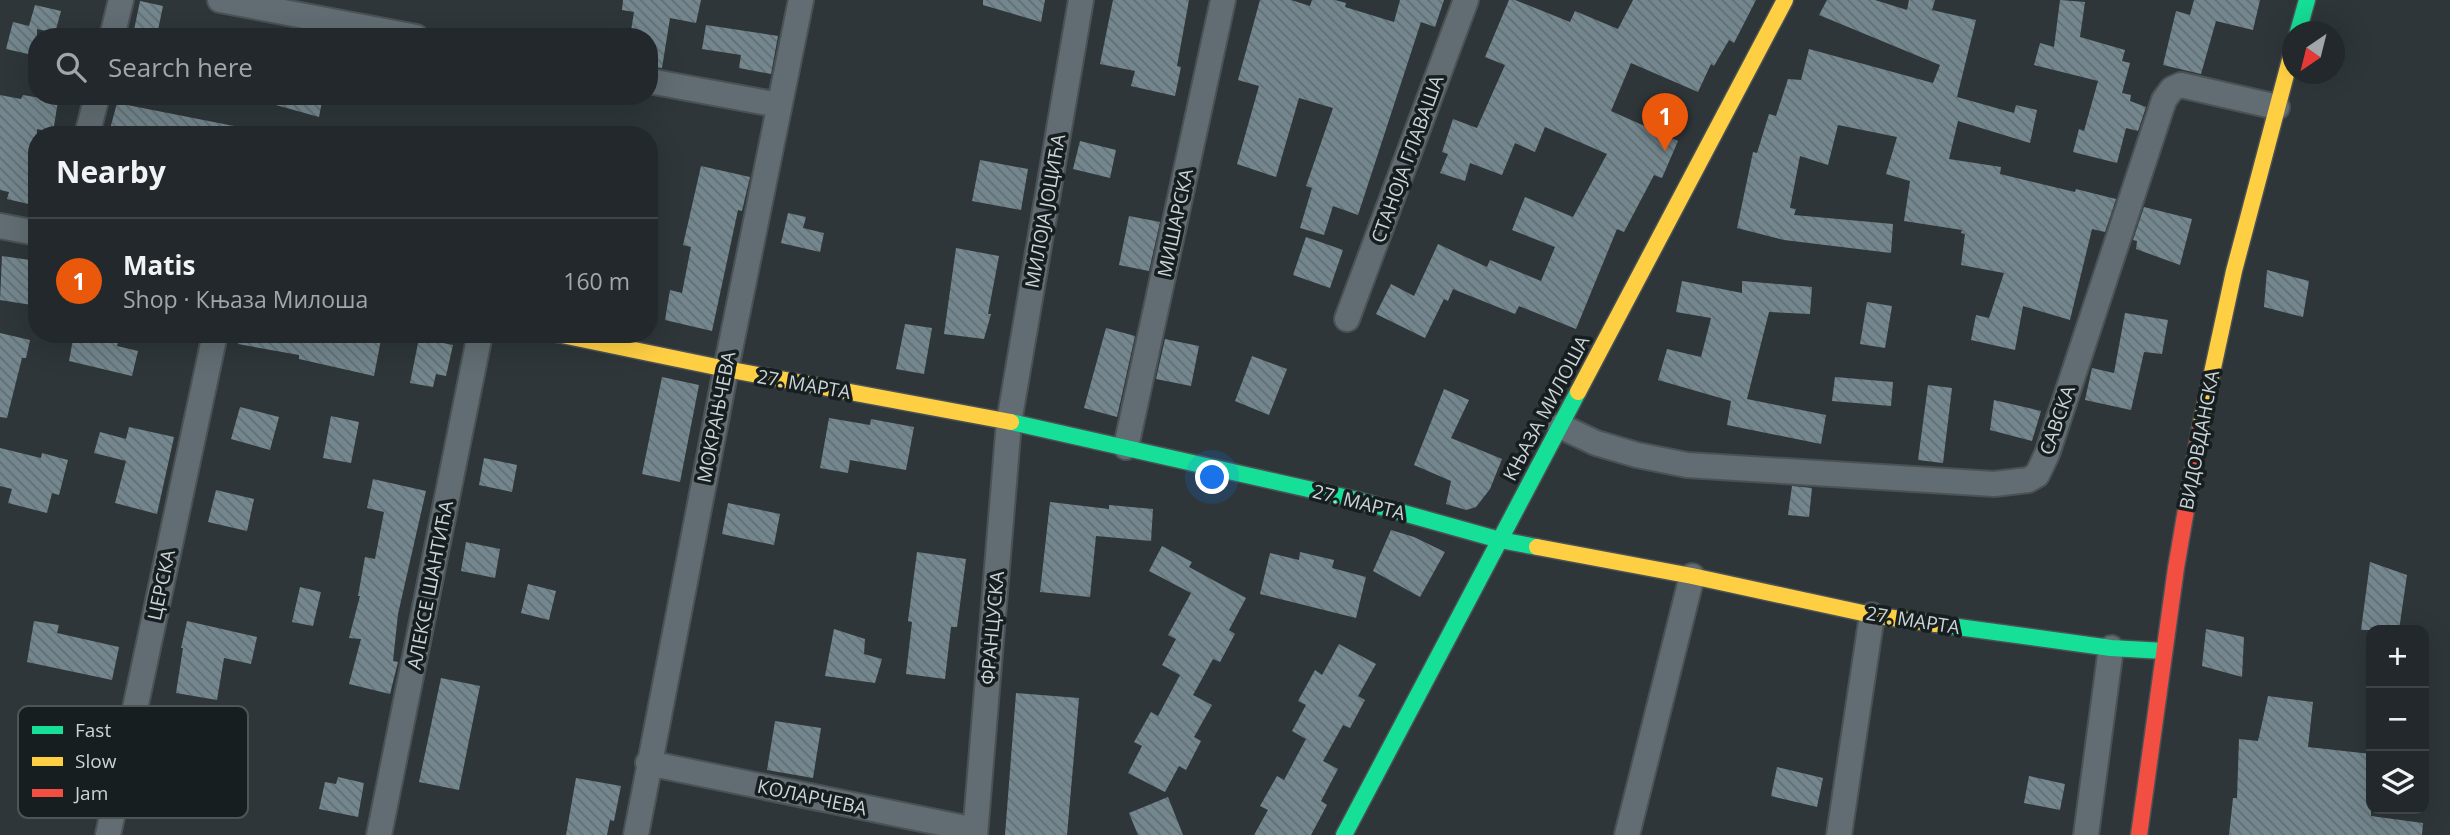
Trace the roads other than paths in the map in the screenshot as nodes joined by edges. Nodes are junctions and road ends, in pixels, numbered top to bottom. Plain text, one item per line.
1 (121, 0) edge
2 (220, 0) edge
3 (801, 0) edge
4 (1080, 0) edge
5 (1223, 0) edge
6 (1466, 0) edge
7 (1785, 0) edge
8 (2307, 0) edge
9 (2301, 21) edge
10 (114, 28) edge
11 (368, 28) edge
12 (658, 83) edge
13 (2283, 84) edge
14 (95, 105) edge
15 (779, 105) junction
16 (2277, 107) junction
17 (89, 126) edge
18 (0, 226) edge
19 (28, 231) edge
20 (1348, 319) dead end
21 (213, 343) edge
22 (478, 343) edge
23 (600, 343) edge
24 (726, 369) junction
25 (1009, 422) junction
26 (1560, 426) junction
27 (1126, 447) junction
28 (1500, 540) junction
29 (1692, 576) junction
30 (1872, 615) junction
31 (2110, 648) junction
32 (2164, 651) junction
33 (136, 706) edge
34 (648, 763) junction
35 (975, 833) edge
36 (379, 835) edge
37 (636, 835) edge
38 (1344, 835) edge
39 (1627, 835) edge
40 (1839, 835) edge
41 (2086, 835) edge
42 (2139, 835) edge

1 - 10 street
2 - 11 street
3 - 15 street, МОКРАЊЧЕВА
4 - 25 street, МИЛОЈА ЈОЦИЋА
5 - 27 street, МИШАРСКА
6 - 20 street, СТАНОЈА ГЛАВАША
7 - 26 main road, КЊАЗА МИЛОША
8 - 9 main road
12 - 15 street
13 - 16 main road, ВИДОВДАНСКА
14 - 17 street
15 - 24 street, МОКРАЊЧЕВА
16 - 26 street, САВСКА
16 - 32 main road, ВИДОВДАНСКА
18 - 19 street
21 - 33 street, ЦЕРСКА
22 - 36 street, АЛЕКСЕ ШАНТИЋА
23 - 24 main road, 27. МАРТА
24 - 25 main road, 27. МАРТА
24 - 34 street, МОКРАЊЧЕВА
25 - 27 main road, 27. МАРТА
25 - 35 street, ФРАНЦУСКА
26 - 28 main road, КЊАЗА МИЛОША
27 - 28 main road, 27. МАРТА
28 - 29 main road, 27. МАРТА
28 - 38 main road, КЊАЗА МИЛОША
29 - 30 main road, 27. МАРТА
29 - 39 street
30 - 31 main road, 27. МАРТА
30 - 40 street
31 - 32 main road, 27. МАРТА
31 - 41 street
32 - 42 main road, ВИДОВДАНСКА
34 - 35 street, КОЛАРЧЕВА
34 - 37 street, МОКРАЊЧЕВА

